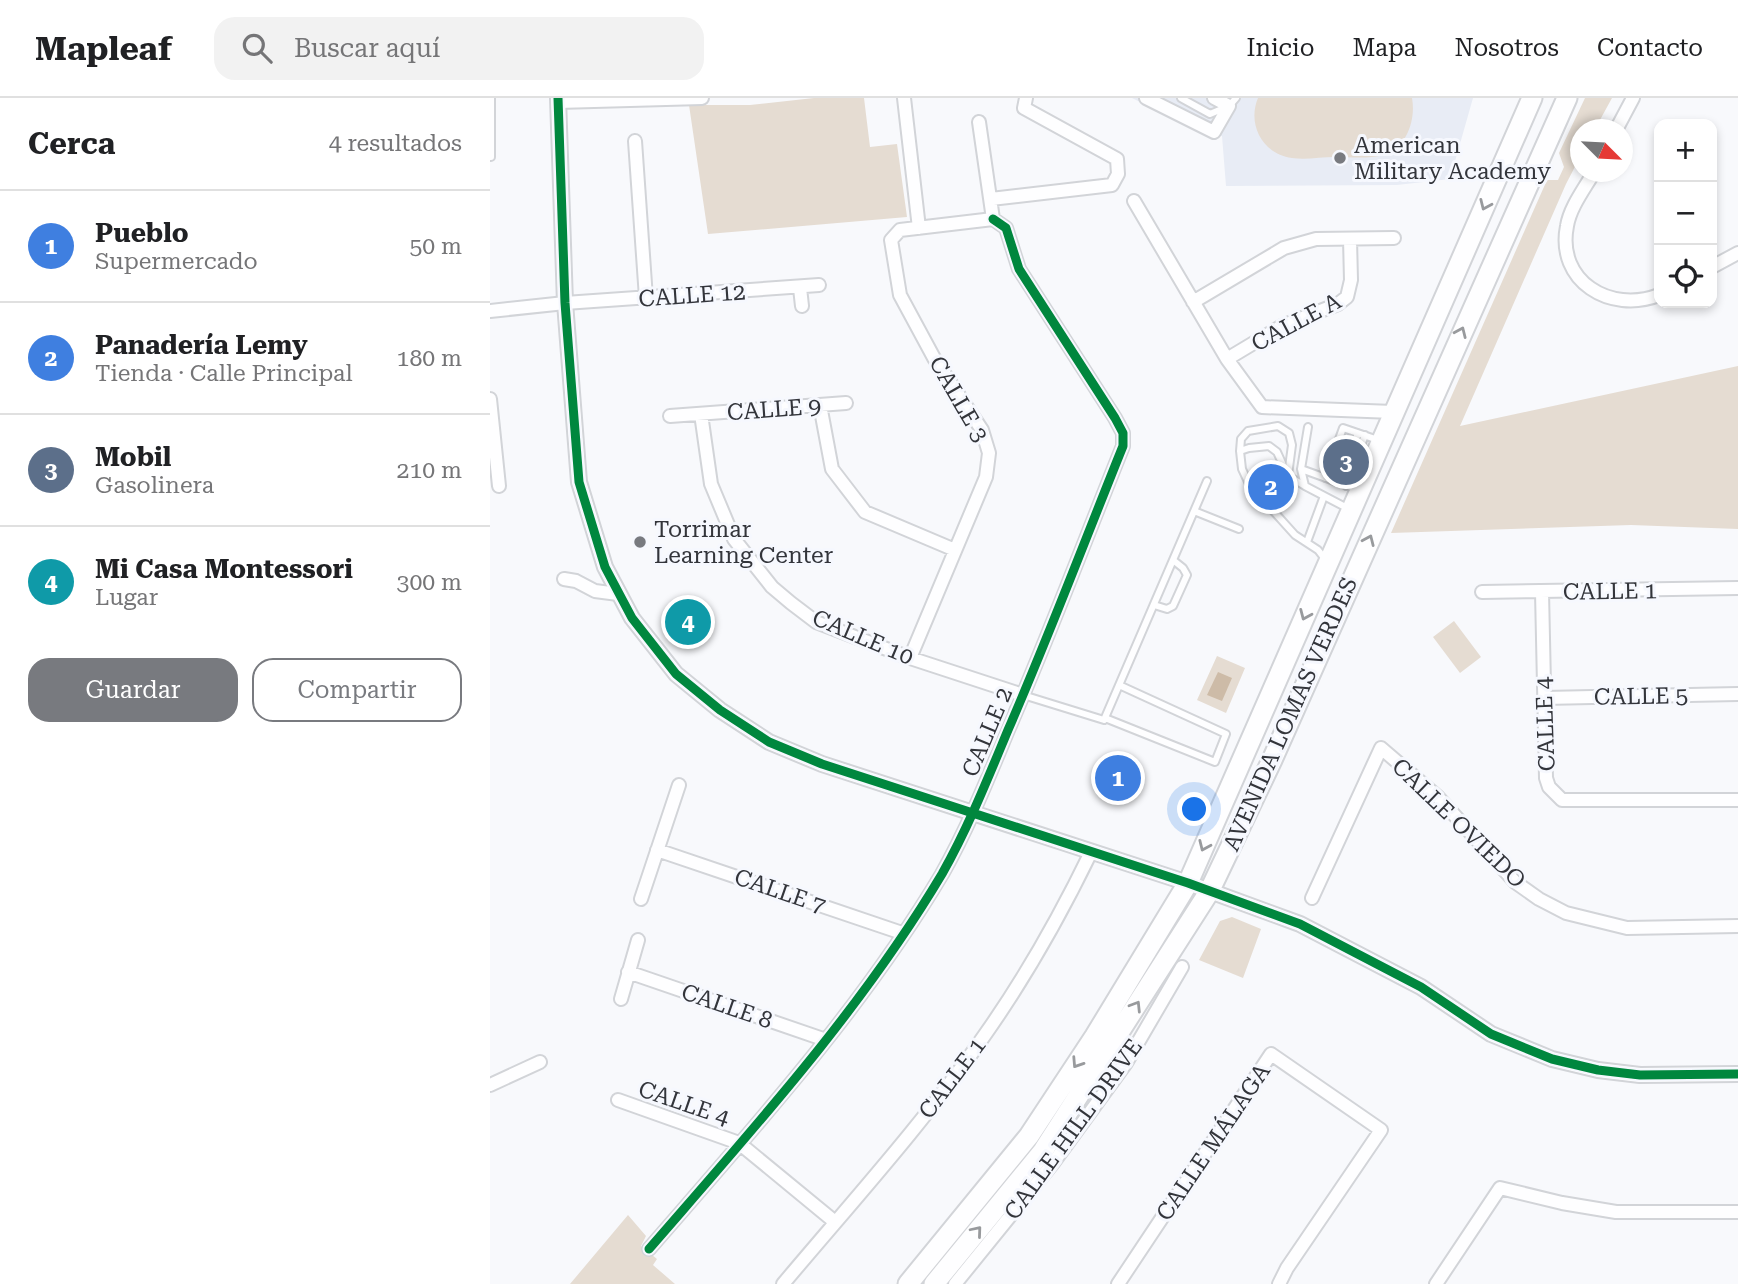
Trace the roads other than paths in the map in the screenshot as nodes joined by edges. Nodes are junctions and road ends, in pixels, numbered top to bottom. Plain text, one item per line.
1 (491, 98) edge
2 (702, 98) edge
3 (904, 98) edge
4 (1027, 98) edge
5 (1146, 98) edge
6 (1181, 98) edge
7 (1214, 98) edge
8 (1532, 98) edge
9 (1567, 98) edge
10 (1633, 98) edge
11 (558, 100) edge
12 (1233, 102) edge
13 (1622, 119) edge
14 (979, 122) dead end
15 (635, 141) dead end
16 (491, 157) edge
17 (1589, 182) edge
18 (990, 199) junction
19 (1134, 201) dead end
20 (993, 219) junction
21 (919, 228) junction
22 (1394, 238) dead end
23 (1350, 239) junction
24 (1738, 253) edge
25 (1717, 264) edge
26 (820, 285) dead end
27 (800, 288) junction
28 (1654, 297) edge
29 (646, 298) junction
30 (1193, 302) junction
31 (565, 303) junction
32 (802, 306) dead end
33 (490, 311) edge
34 (1227, 359) junction
35 (490, 399) edge
36 (846, 403) dead end
37 (820, 405) junction
38 (1393, 412) junction
39 (701, 414) junction
40 (670, 416) dead end
41 (1308, 427) dead end
42 (492, 435) edge
43 (1368, 436) junction
44 (1339, 439) dead end
45 (1354, 445) dead end
46 (1240, 451) junction
47 (1329, 465) dead end
48 (1301, 469) junction
49 (1344, 470) dead end
50 (1288, 476) junction
51 (1325, 478) junction
52 (1207, 481) dead end
53 (499, 486) dead end
54 (1305, 486) junction
55 (1348, 487) junction
56 (1324, 496) junction
57 (1350, 510) junction
58 (1194, 511) junction
59 (1239, 530) dead end
60 (1307, 542) junction
61 (955, 550) junction
62 (1173, 560) junction
63 (1327, 564) junction
64 (564, 579) dead end
65 (1738, 588) edge
66 (1482, 592) dead end
67 (1542, 592) junction
68 (618, 594) junction
69 (1154, 605) junction
70 (909, 658) junction
71 (1119, 685) junction
72 (1738, 694) edge
73 (1023, 695) junction
74 (1544, 698) junction
75 (1105, 718) junction
76 (679, 785) dead end
77 (1738, 800) edge
78 (973, 814) junction
79 (657, 850) junction
80 (1091, 852) junction
81 (1188, 883) junction
82 (1209, 892) junction
83 (1312, 898) dead end
84 (641, 899) dead end
85 (1738, 926) edge
86 (902, 933) junction
87 (638, 940) dead end
88 (1182, 967) dead end
89 (628, 972) junction
90 (621, 999) dead end
91 (826, 1040) junction
92 (540, 1062) dead end
93 (1738, 1074) edge
94 (490, 1085) edge
95 (618, 1100) dead end
96 (739, 1143) junction
97 (1738, 1212) edge
98 (835, 1222) junction
99 (649, 1249) dead end
100 (783, 1284) edge
101 (908, 1284) edge
102 (933, 1284) edge
103 (955, 1284) edge
104 (1118, 1284) edge
105 (1279, 1284) edge
106 (1436, 1284) edge

1 - 16 lane
2 - 11 street
3 - 21 street
4 - 18 street
5 - 12 street
6 - 12 lane
7 - 12 street
8 -> 38 highway, AVENIDA LOMAS VERDES
82 -> 9 highway, AVENIDA LOMAS VERDES
10 - 13 street
11 - 31 street
14 - 18 street
15 - 29 street
17 - 28 street
18 - 20 street
19 - 30 street
20 - 21 street, CALLE 3
20 - 73 street, CALLE 2
21 - 61 street, CALLE 3
22 - 23 street
23 - 30 street
23 - 34 street, CALLE A
24 - 25 street
26 - 27 street, CALLE 12
27 - 29 street, CALLE 12
27 - 32 street
29 - 31 street, CALLE 12
30 - 34 street
31 - 33 street, CALLE 12
31 - 68 street
34 - 38 street
35 - 42 street
36 - 37 street, CALLE 9
37 - 39 street, CALLE 9
37 - 61 street
38 - 43 highway, AVENIDA LOMAS VERDES
39 - 40 street, CALLE 9
39 - 70 street, CALLE 10
41 - 48 lane
42 - 53 street
43 - 44 lane
43 - 45 lane
43 - 55 highway, AVENIDA LOMAS VERDES
46 - 50 lane
46 - 50 lane
46 - 60 lane
47 - 51 lane
48 - 51 lane
48 - 54 lane
49 - 55 lane
50 - 54 lane
51 - 55 lane
52 - 58 lane
54 - 56 lane
55 - 57 highway, AVENIDA LOMAS VERDES
56 - 57 lane
56 - 60 lane
57 - 63 highway, AVENIDA LOMAS VERDES
58 - 59 lane
58 - 62 lane
60 - 63 lane
61 - 70 street, CALLE 3
62 - 69 lane
62 - 69 lane
63 -> 81 highway, AVENIDA LOMAS VERDES
64 - 68 street
65 - 67 street, CALLE 1
66 - 67 street, CALLE 1
67 - 74 street, CALLE 4
68 - 78 street
69 - 71 lane
70 - 73 street, CALLE 10
71 - 75 lane
71 - 75 lane
72 - 74 street, CALLE 5
73 - 75 lane
73 - 78 street, CALLE 2
74 - 77 street, CALLE 4
76 - 79 street
78 - 80 street
78 - 86 street, CALLE 2
79 - 84 street
79 - 86 street, CALLE 7
80 - 81 street
80 - 98 street, CALLE 1
81 - 82 street
81 -> 101 highway, AVENIDA LOMAS VERDES
82 - 93 street
102 -> 82 highway, AVENIDA LOMAS VERDES
83 - 85 street, CALLE OVIEDO
86 - 91 street, CALLE 2
87 - 89 street
88 - 103 street, CALLE HILL DRIVE
89 - 90 street
89 - 91 street, CALLE 8
91 - 96 street, CALLE 2
92 - 94 street
95 - 96 street, CALLE 4
96 - 98 street, CALLE 4
96 - 99 street, CALLE 2
97 - 106 street
98 - 100 street, CALLE 1
104 - 105 street, CALLE MÁLAGA

